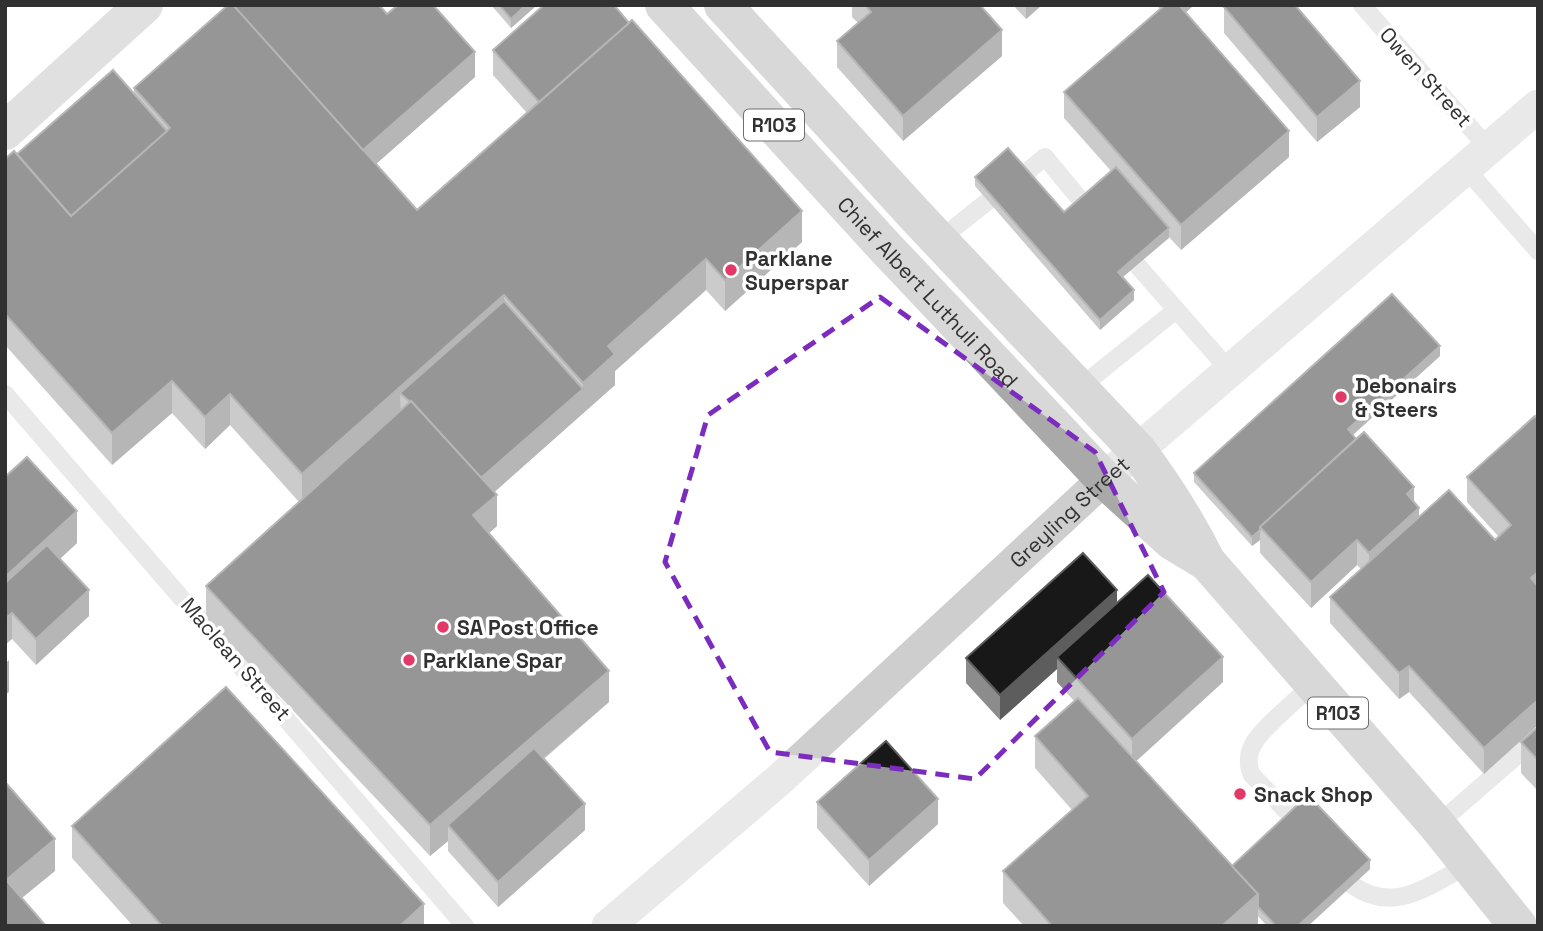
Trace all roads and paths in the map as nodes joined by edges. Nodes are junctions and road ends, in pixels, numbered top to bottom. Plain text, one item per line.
1 (144, 5) edge
2 (664, 5) edge
3 (723, 5) edge
4 (1362, 5) edge
5 (1538, 107) edge
6 (5, 131) edge
7 (1478, 159) junction
8 (1023, 175) edge
9 (988, 201) edge
10 (1084, 204) edge
11 (939, 240) junction
12 (1538, 251) edge
13 (1137, 265) edge
14 (1176, 310) junction
15 (1230, 371) junction
16 (1079, 388) junction
17 (5, 394) edge
18 (1137, 450) junction
19 (1104, 479) junction
20 (1207, 562) junction
21 (1313, 684) junction
22 (1538, 737) edge
23 (1293, 818) edge
24 (1437, 825) junction
25 (1468, 865) junction
26 (1352, 885) edge
27 (1505, 922) edge
28 (465, 926) edge
29 (608, 926) edge

1 - 6 main road
2 - 19 main road, Chief Albert Luthuli Road / R103
3 - 11 main road, Chief Albert Luthuli Road / R103
4 - 7 lane, Owen Street
5 - 7 street, Greyling Street
7 - 12 lane, Owen Street
7 - 15 street, Greyling Street
8 - 10 lane
9 - 11 lane
11 - 16 main road, Chief Albert Luthuli Road / R103
13 - 14 lane
14 - 15 lane
14 - 16 lane
15 - 18 street, Greyling Street
16 - 18 main road, Chief Albert Luthuli Road / R103
17 - 28 lane, Maclean Street
18 - 19 street, Greyling Street
18 - 20 main road, Chief Albert Luthuli Road / R103
19 - 20 main road, Chief Albert Luthuli Road / R103
19 - 29 street, Greyling Street
20 - 21 main road, Chief Albert Luthuli Road / R103
21 - 23 lane
21 - 24 main road, Chief Albert Luthuli Road / R103
22 - 24 lane
24 - 25 main road, Chief Albert Luthuli Road / R103
25 - 26 lane
25 - 27 main road, Chief Albert Luthuli Road / R103

